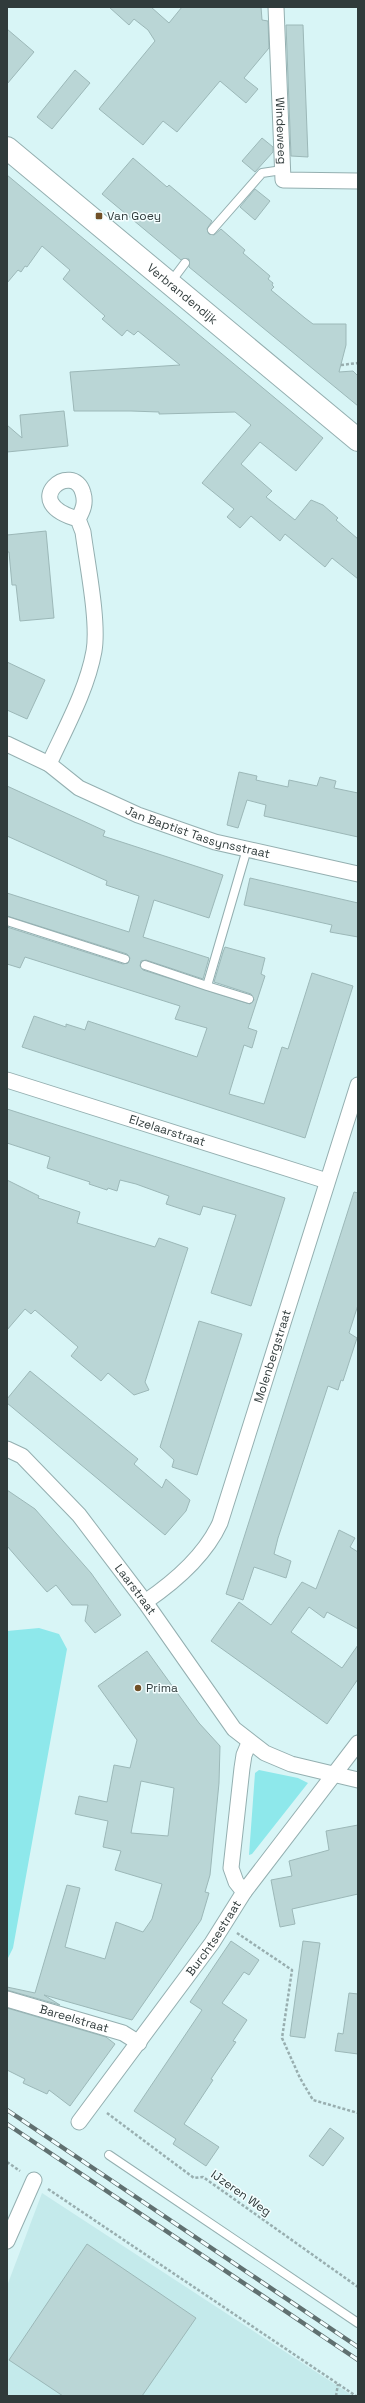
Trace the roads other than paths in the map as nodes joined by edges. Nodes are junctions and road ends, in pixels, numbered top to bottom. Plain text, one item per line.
1 (276, 7) edge
2 (7, 148) edge
3 (282, 170) junction
4 (358, 181) edge
5 (212, 230) dead end
6 (185, 263) dead end
7 (169, 284) junction
8 (358, 440) edge
9 (78, 519) dead end
10 (7, 744) edge
11 (49, 764) junction
12 (247, 849) junction
13 (358, 874) edge
14 (7, 921) edge
15 (126, 960) dead end
16 (145, 966) dead end
17 (207, 986) junction
18 (249, 999) dead end
19 (7, 1080) edge
20 (358, 1085) edge
21 (327, 1182) junction
22 (7, 1448) edge
23 (145, 1602) junction
24 (249, 1743) junction
25 (358, 1743) edge
26 (334, 1774) junction
27 (358, 1780) edge
28 (244, 1892) junction
29 (7, 1999) edge
30 (139, 2043) junction
31 (79, 2122) dead end
32 (109, 2154) dead end
33 (34, 2180) road end
34 (7, 2242) edge
35 (358, 2323) edge

1 - 3 street, Windeweeg
2 - 7 main road, Verbrandendijk
3 - 4 street, Windeweeg
3 - 5 lane
6 - 7 lane
7 - 8 main road, Verbrandendijk
9 - 11 street
10 - 11 street, Jan Baptist Tassynsstraat
11 - 12 street, Jan Baptist Tassynsstraat
12 - 13 street, Jan Baptist Tassynsstraat
12 - 17 lane
14 - 15 lane
16 - 17 lane
17 - 18 lane
19 - 21 street, Elzelaarstraat
20 - 21 street, Molenbergstraat
21 - 23 street, Molenbergstraat
22 - 23 street, Laarstraat
23 - 24 street, Laarstraat
24 - 26 street, Laarstraat
24 - 28 street
25 - 26 street, Burchtsestraat
26 - 27 street
26 - 28 street, Burchtsestraat
28 - 30 street, Burchtsestraat
29 - 30 street, Bareelstraat
30 - 31 street, Burchtsestraat
32 - 35 lane
33 - 34 street

